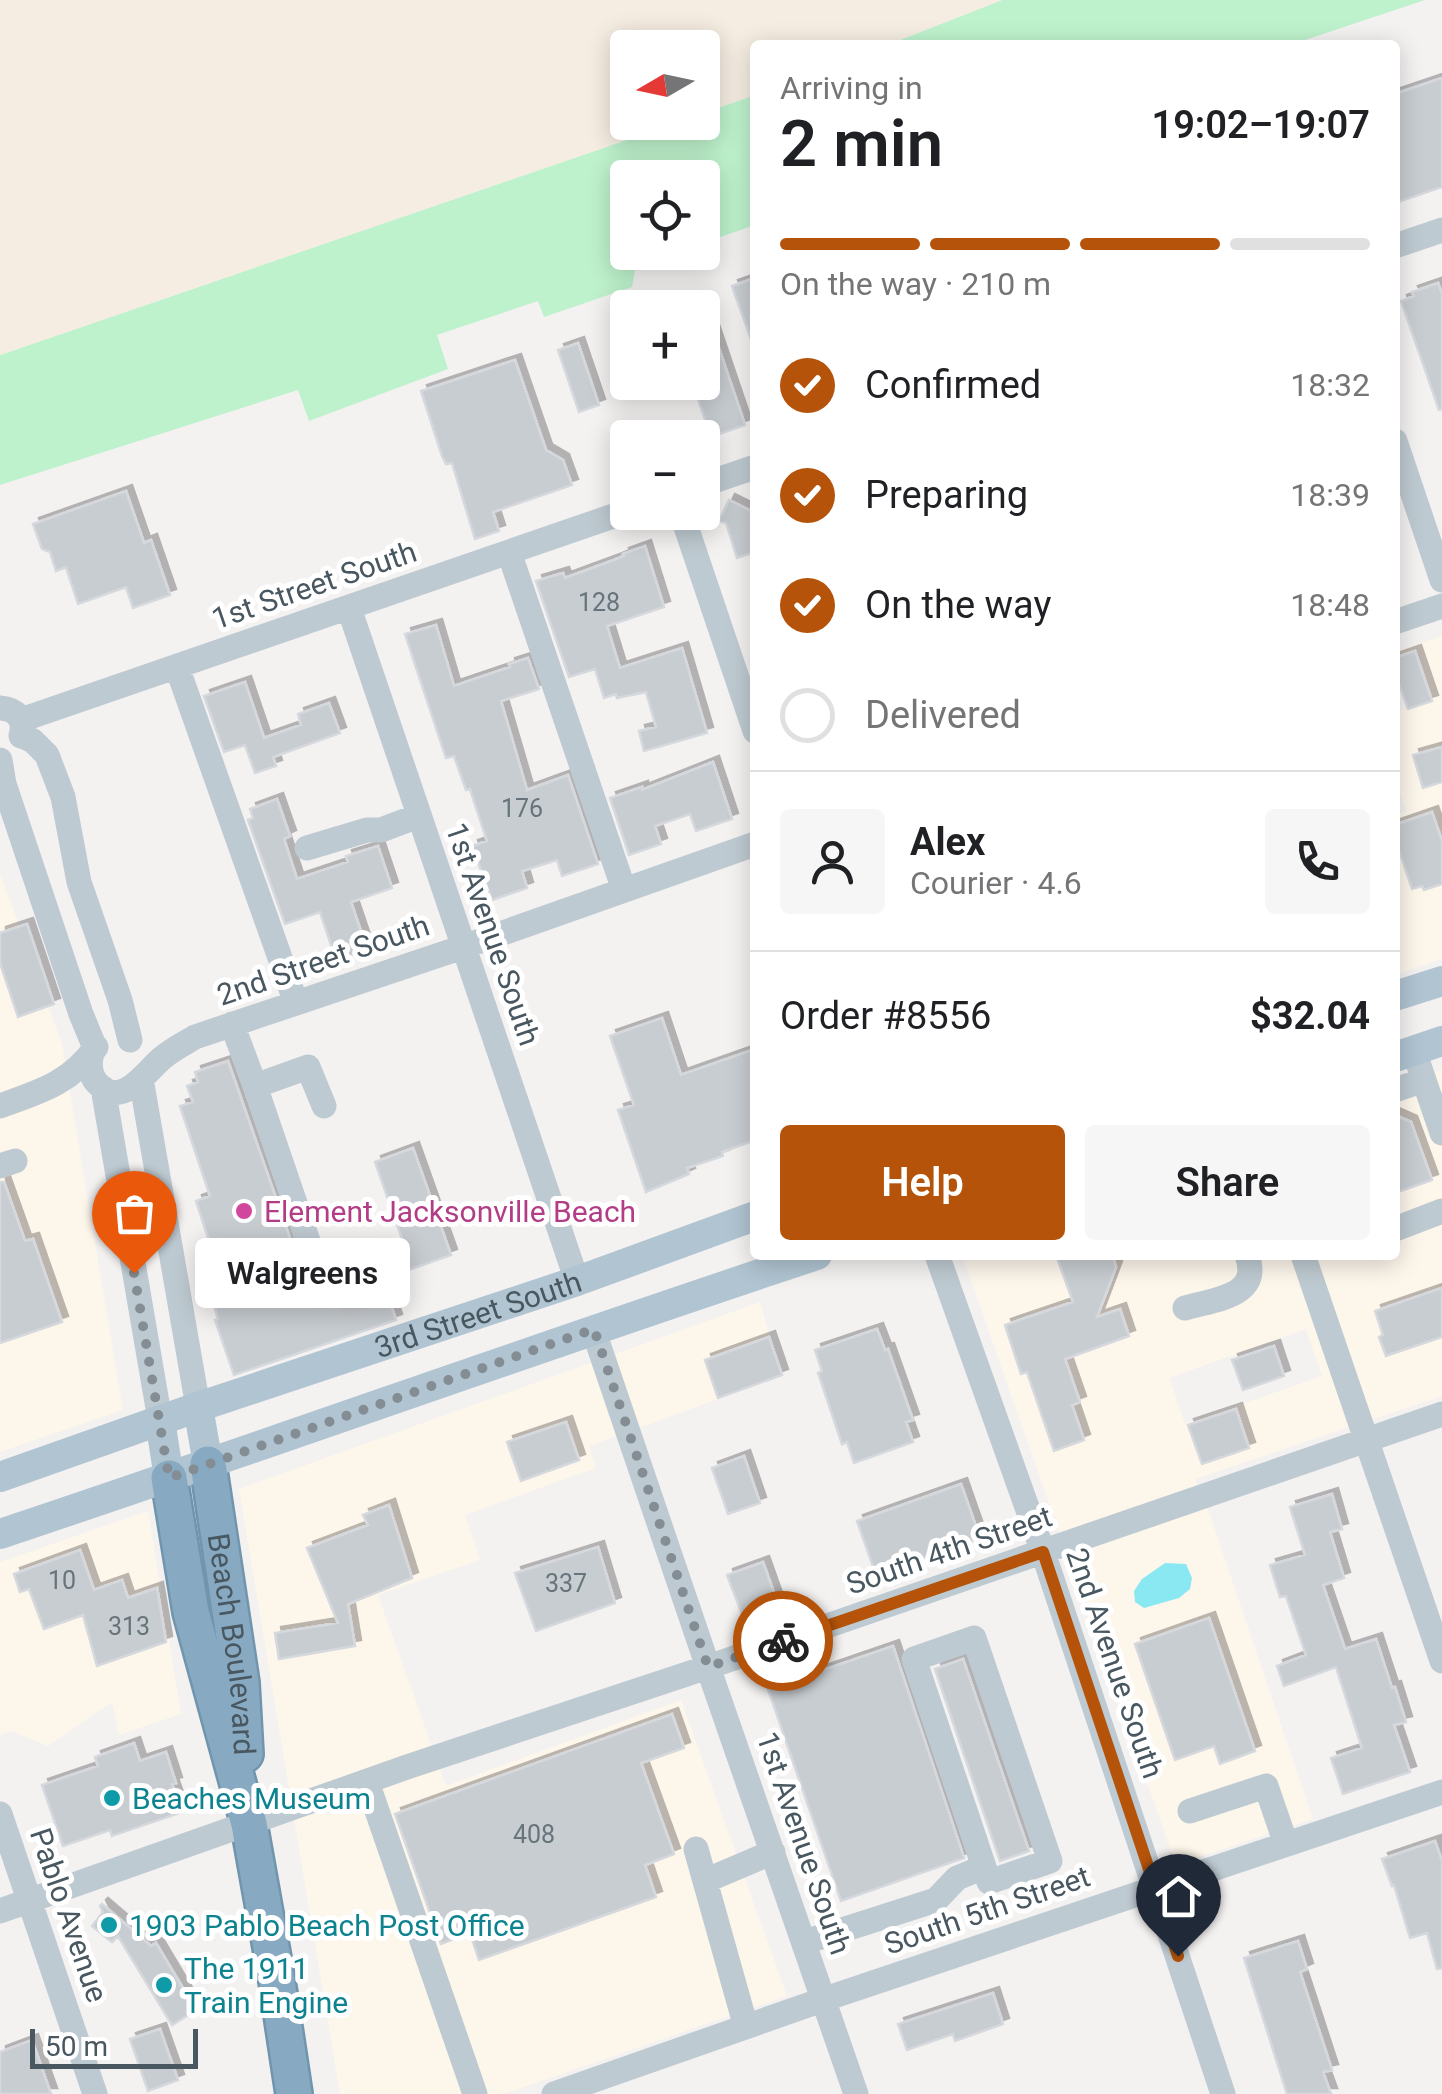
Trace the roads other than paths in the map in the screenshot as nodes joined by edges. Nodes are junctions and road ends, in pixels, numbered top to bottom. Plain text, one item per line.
1 (1442, 230) edge
2 (1400, 244) edge
3 (1400, 456) edge
4 (750, 469) edge
5 (720, 479) edge
6 (610, 517) edge
7 (688, 530) edge
8 (510, 552) junction
9 (1442, 580) edge
10 (1442, 606) edge
11 (349, 608) junction
12 (1400, 620) edge
13 (176, 667) junction
14 (750, 716) edge
15 (11, 727) edge
16 (0, 760) edge
17 (418, 816) junction
18 (750, 846) edge
19 (307, 848) dead end
20 (624, 890) junction
21 (462, 947) junction
22 (1442, 980) edge
23 (1400, 990) edge
24 (296, 1003) junction
25 (232, 1024) junction
26 (195, 1037) junction
27 (132, 1040) junction
28 (94, 1051) junction
29 (1419, 1057) edge
30 (142, 1077) junction
31 (1400, 1083) edge
32 (255, 1086) junction
33 (101, 1087) junction
34 (51, 1088) junction
35 (0, 1106) edge
36 (324, 1106) dead end
37 (1442, 1133) edge
38 (1442, 1211) edge
39 (750, 1218) edge
40 (1400, 1227) edge
41 (803, 1260) edge
42 (938, 1260) edge
43 (1249, 1260) edge
44 (1312, 1260) edge
45 (576, 1281) junction
46 (322, 1282) tunnel mouth
47 (1185, 1308) dead end
48 (594, 1329) junction
49 (198, 1407) junction
50 (1442, 1414) edge
51 (160, 1420) junction
52 (1367, 1439) junction
53 (208, 1464) junction
54 (0, 1476) edge
55 (169, 1478) junction
56 (0, 1534) edge
57 (1043, 1552) junction
58 (1442, 1660) edge
59 (708, 1667) junction
60 (367, 1782) junction
61 (1442, 1792) edge
62 (1190, 1811) dead end
63 (0, 1814) edge
64 (249, 1824) junction
65 (1286, 1844) junction
66 (696, 1849) dead end
67 (773, 1852) junction
68 (984, 1868) junction
69 (704, 1881) junction
70 (1156, 1888) junction
71 (30, 1901) junction
72 (0, 1911) edge
73 (804, 1942) junction
74 (824, 1999) junction
75 (746, 2026) junction
76 (94, 2094) edge
77 (294, 2094) edge
78 (475, 2094) edge
79 (554, 2094) edge
80 (856, 2094) edge
81 (1224, 2094) edge

1 - 2 street
3 - 9 street
4 - 5 street
6 - 8 street, 1st Street South
7 - 14 street
8 - 11 street, 1st Street South
8 - 20 street
10 - 12 street
11 - 13 street, 1st Street South
11 - 17 street, 1st Avenue South
13 - 15 street, 1st Street South
13 - 24 street
15 - 27 street
16 - 28 street
17 - 19 street
17 - 21 street, 1st Avenue South
18 - 20 street, 2nd Street South
20 - 21 street, 2nd Street South
21 - 24 street, 2nd Street South
21 - 45 street, 1st Avenue South
22 - 23 main road
24 - 25 street, 2nd Street South
25 - 26 street, 2nd Street South
25 - 32 street
26 - 27 street
26 - 30 street
27 - 28 street
27 - 30 street
28 - 33 street
28 - 34 street
29 - 31 street
29 - 37 street
30 - 33 street
30 - 49 street, Beach Boulevard
32 - 36 street
32 - 46 street
33 - 34 street
33 - 51 street, Beach Boulevard
34 - 35 street
38 - 40 street
39 - 45 main road, 3rd Street South
41 - 48 main road, 3rd Street South
42 - 57 street, 2nd Avenue South
43 - 47 street
44 - 52 street
45 - 49 main road, 3rd Street South
48 - 53 main road, 3rd Street South
48 - 59 street, 1st Avenue South
49 - 51 main road, 3rd Street South
49 - 53 main road, Beach Boulevard
50 - 52 street, South 4th Street
51 - 54 main road, 3rd Street South
51 - 55 main road, Beach Boulevard
52 - 57 street, South 4th Street
52 - 58 street
53 - 55 main road, 3rd Street South
53 - 64 highway, Beach Boulevard
55 - 56 main road, 3rd Street South
55 - 64 highway, Beach Boulevard
57 - 59 street, South 4th Street
57 - 70 street, 2nd Avenue South
59 - 60 street, South 4th Street
59 - 67 street, 1st Avenue South
60 - 64 street, South 4th Street
60 - 78 street
61 - 65 street, South 5th Street
62 - 65 street
63 - 71 street, Pablo Avenue
64 - 71 street, South 4th Street
64 - 77 highway
65 - 70 street, South 5th Street
66 - 69 street
67 - 69 street
67 - 73 street, 1st Avenue South
68 - 68 street
68 - 73 street
69 - 75 street
70 - 74 street, South 5th Street
70 - 81 street, 2nd Avenue South
71 - 72 street, South 4th Street
71 - 76 street, Pablo Avenue
73 - 74 street, 1st Avenue South
74 - 75 street, South 5th Street
74 - 80 street, 1st Avenue South
75 - 79 street, South 5th Street

